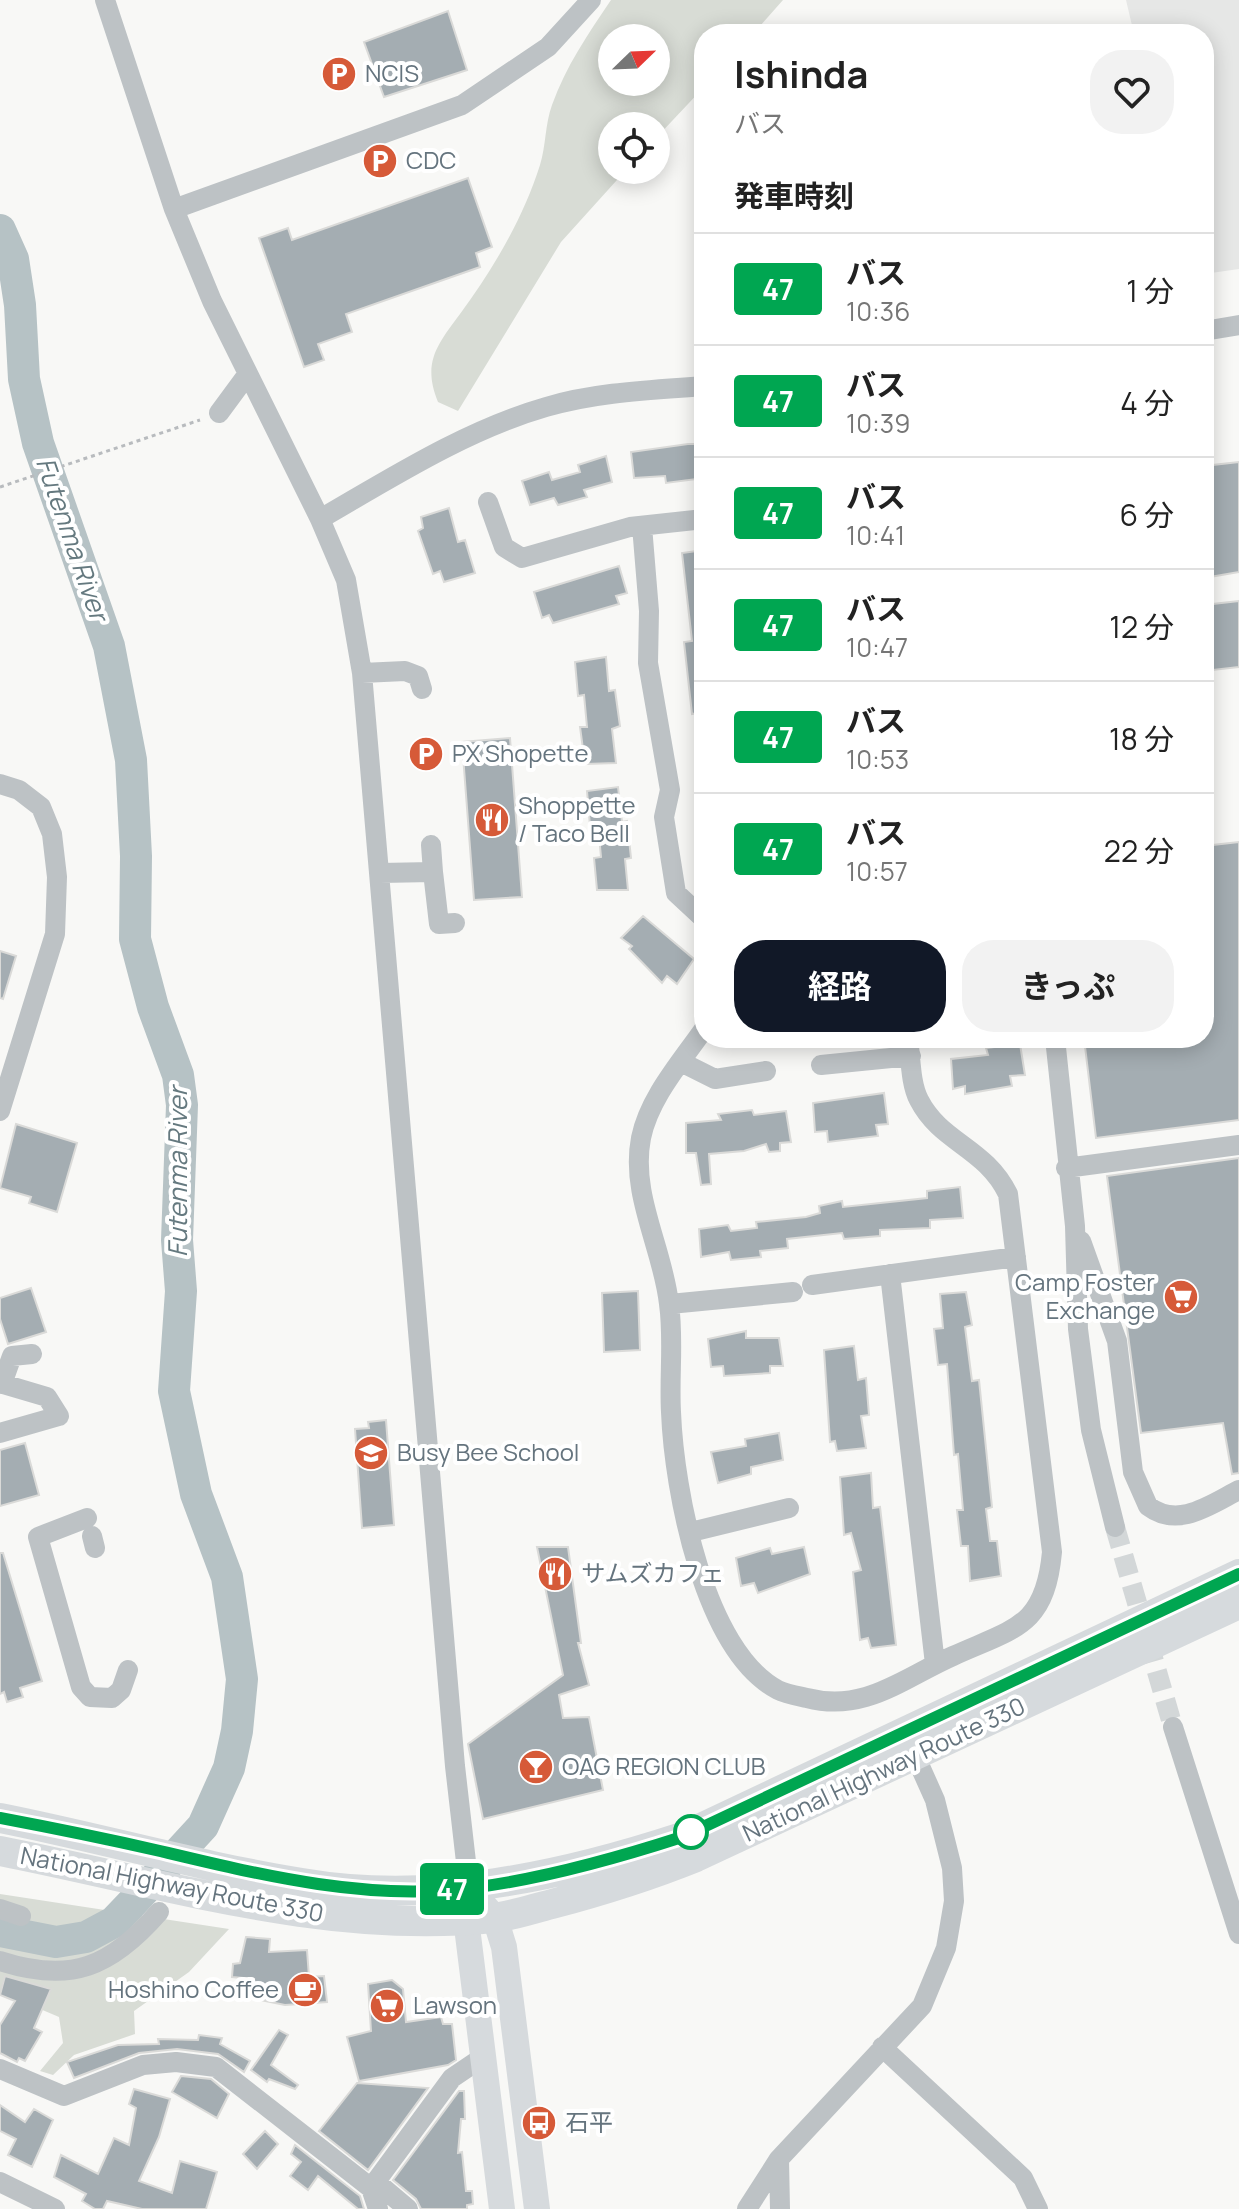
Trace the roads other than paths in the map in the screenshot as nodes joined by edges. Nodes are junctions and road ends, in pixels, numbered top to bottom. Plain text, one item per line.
1 (105, 0) edge
2 (591, 0) edge
3 (174, 209) junction
4 (1239, 325) edge
5 (1214, 329) edge
6 (247, 375) junction
7 (694, 387) edge
8 (219, 413) road end
9 (488, 502) dead end
10 (320, 519) junction
11 (694, 520) edge
12 (642, 526) junction
13 (362, 673) junction
14 (422, 689) dead end
15 (0, 784) edge
16 (431, 845) dead end
17 (433, 872) junction
18 (380, 873) junction
19 (694, 910) edge
20 (455, 923) dead end
21 (694, 1043) edge
22 (905, 1048) edge
23 (910, 1048) edge
24 (1056, 1048) edge
25 (681, 1062) junction
26 (821, 1065) dead end
27 (766, 1071) dead end
28 (0, 1111) edge
29 (1239, 1145) edge
30 (1066, 1168) junction
31 (1075, 1226) junction
32 (1016, 1257) junction
33 (890, 1274) junction
34 (670, 1304) junction
35 (32, 1354) dead end
36 (1, 1384) edge
37 (0, 1433) edge
38 (1239, 1490) edge
39 (789, 1508) dead end
40 (1115, 1527) tunnel mouth
41 (691, 1532) junction
42 (91, 1534) dead end
43 (1239, 1574) edge
44 (1239, 1604) edge
45 (935, 1664) junction
46 (128, 1670) dead end
47 (1173, 1727) tunnel mouth
48 (910, 1744) junction
49 (0, 1818) edge
50 (0, 1851) edge
51 (469, 1888) junction
52 (0, 1909) edge
53 (159, 1912) dead end
54 (21, 1916) dead end
55 (480, 1919) junction
56 (1239, 1934) edge
57 (0, 1961) edge
58 (882, 2047) junction
59 (483, 2057) junction
60 (0, 2069) edge
61 (779, 2159) junction
62 (0, 2182) edge
63 (374, 2185) junction
64 (55, 2209) edge
65 (378, 2209) edge
66 (408, 2209) edge
67 (502, 2209) edge
68 (537, 2209) edge
69 (747, 2209) edge
70 (780, 2209) edge
71 (1038, 2209) edge

1 - 3 street
2 - 3 street
3 - 6 street
4 - 5 street
6 - 8 street
6 - 10 street
7 - 10 street
9 - 12 street
10 - 13 street
11 - 12 street
12 - 19 street
13 - 14 street
13 - 18 street
15 - 28 street
16 - 17 street
17 - 18 street
17 - 20 street
18 - 51 street
21 - 25 street
22 - 26 street
23 - 32 street
24 - 30 street
25 - 27 street
25 - 34 street
29 - 30 street
30 - 31 street
31 - 38 street
31 - 40 street
32 - 33 street
32 - 45 street
33 - 34 street
33 - 45 street
34 - 41 street
35 - 36 street
36 - 37 street
39 - 41 street
41 - 45 street
42 - 46 street
43 - 48 highway, National Highway Route 330
44 - 48 highway, National Highway Route 330
47 - 56 street
48 - 51 highway, National Highway Route 330
48 - 55 highway, National Highway Route 330
48 - 58 street
49 - 51 highway, National Highway Route 330
50 - 55 highway, National Highway Route 330
51 - 55 main road
52 - 54 street
53 - 57 street
55 - 59 main road
55 - 68 main road
58 - 61 street
58 - 71 street
59 - 63 street
59 - 67 main road
60 - 63 street
61 - 69 street
61 - 70 street
62 - 64 street
63 - 65 street
63 - 66 street

